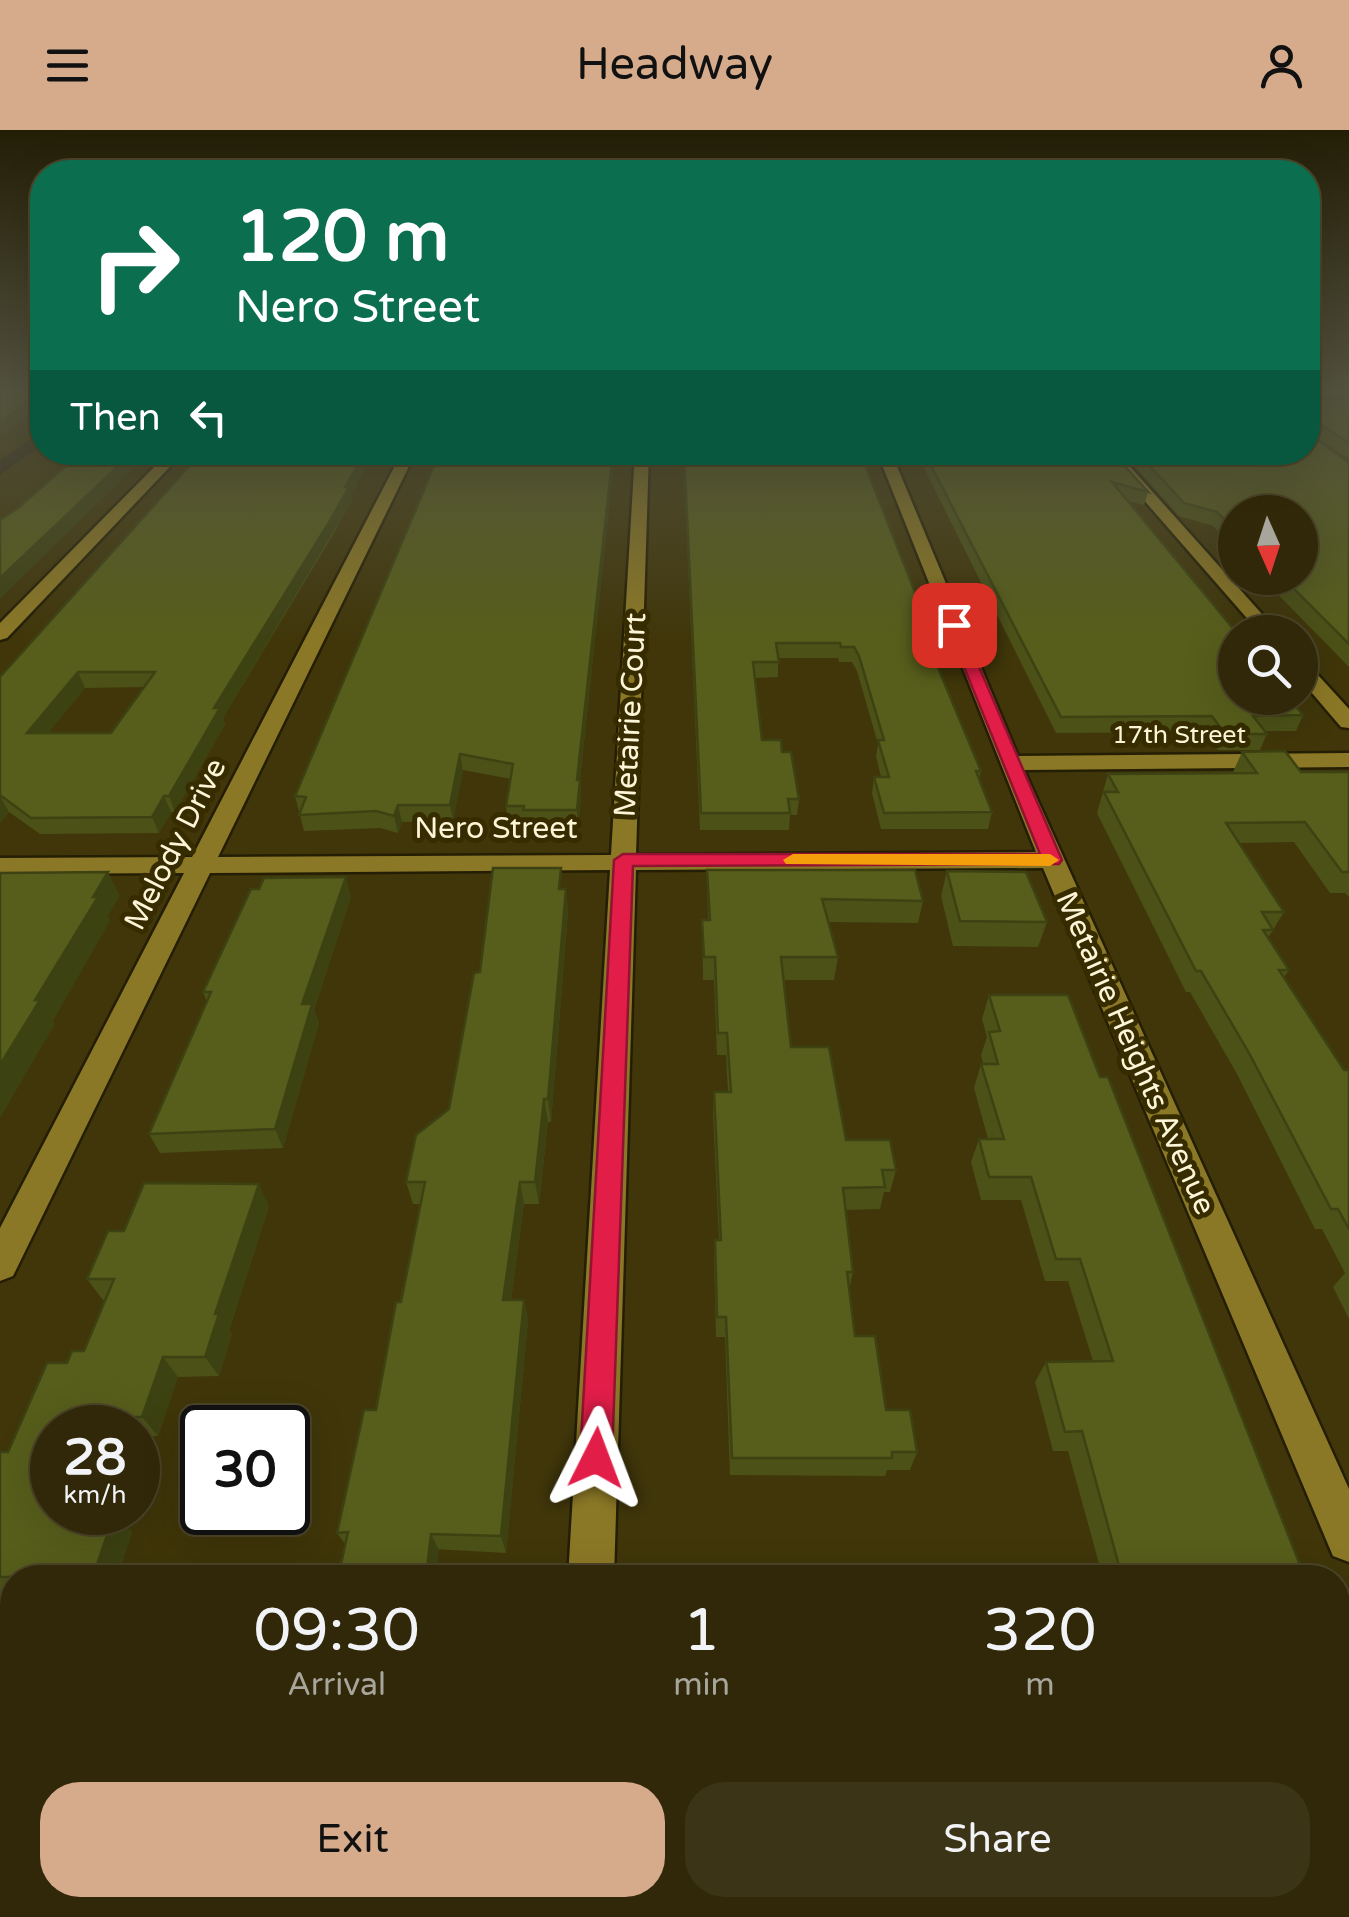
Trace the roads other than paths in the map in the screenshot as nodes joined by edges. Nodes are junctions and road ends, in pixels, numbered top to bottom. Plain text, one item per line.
1 (157, 472) edge
2 (399, 472) edge
3 (641, 472) edge
4 (892, 472) edge
5 (1127, 472) edge
6 (1255, 615) edge
7 (0, 634) edge
8 (1318, 687) edge
9 (1349, 722) edge
10 (1349, 760) edge
11 (1010, 762) junction
12 (623, 860) junction
13 (1052, 860) junction
14 (202, 863) junction
15 (0, 866) edge
16 (0, 1266) edge
17 (1349, 1540) edge
18 (592, 1565) edge

1 - 7 street
2 - 14 street, Melody Drive
3 - 12 street, Metairie Court
4 - 11 street, Metairie Heights Avenue
5 - 6 street
8 - 9 street
10 - 11 street, 17th Street
11 - 13 street, Metairie Heights Avenue
12 - 13 street, Nero Street
12 - 14 street, Nero Street
12 - 18 street, Metairie Court
13 - 17 street, Metairie Heights Avenue
14 - 15 street, Nero Street
14 - 16 street, Melody Drive

